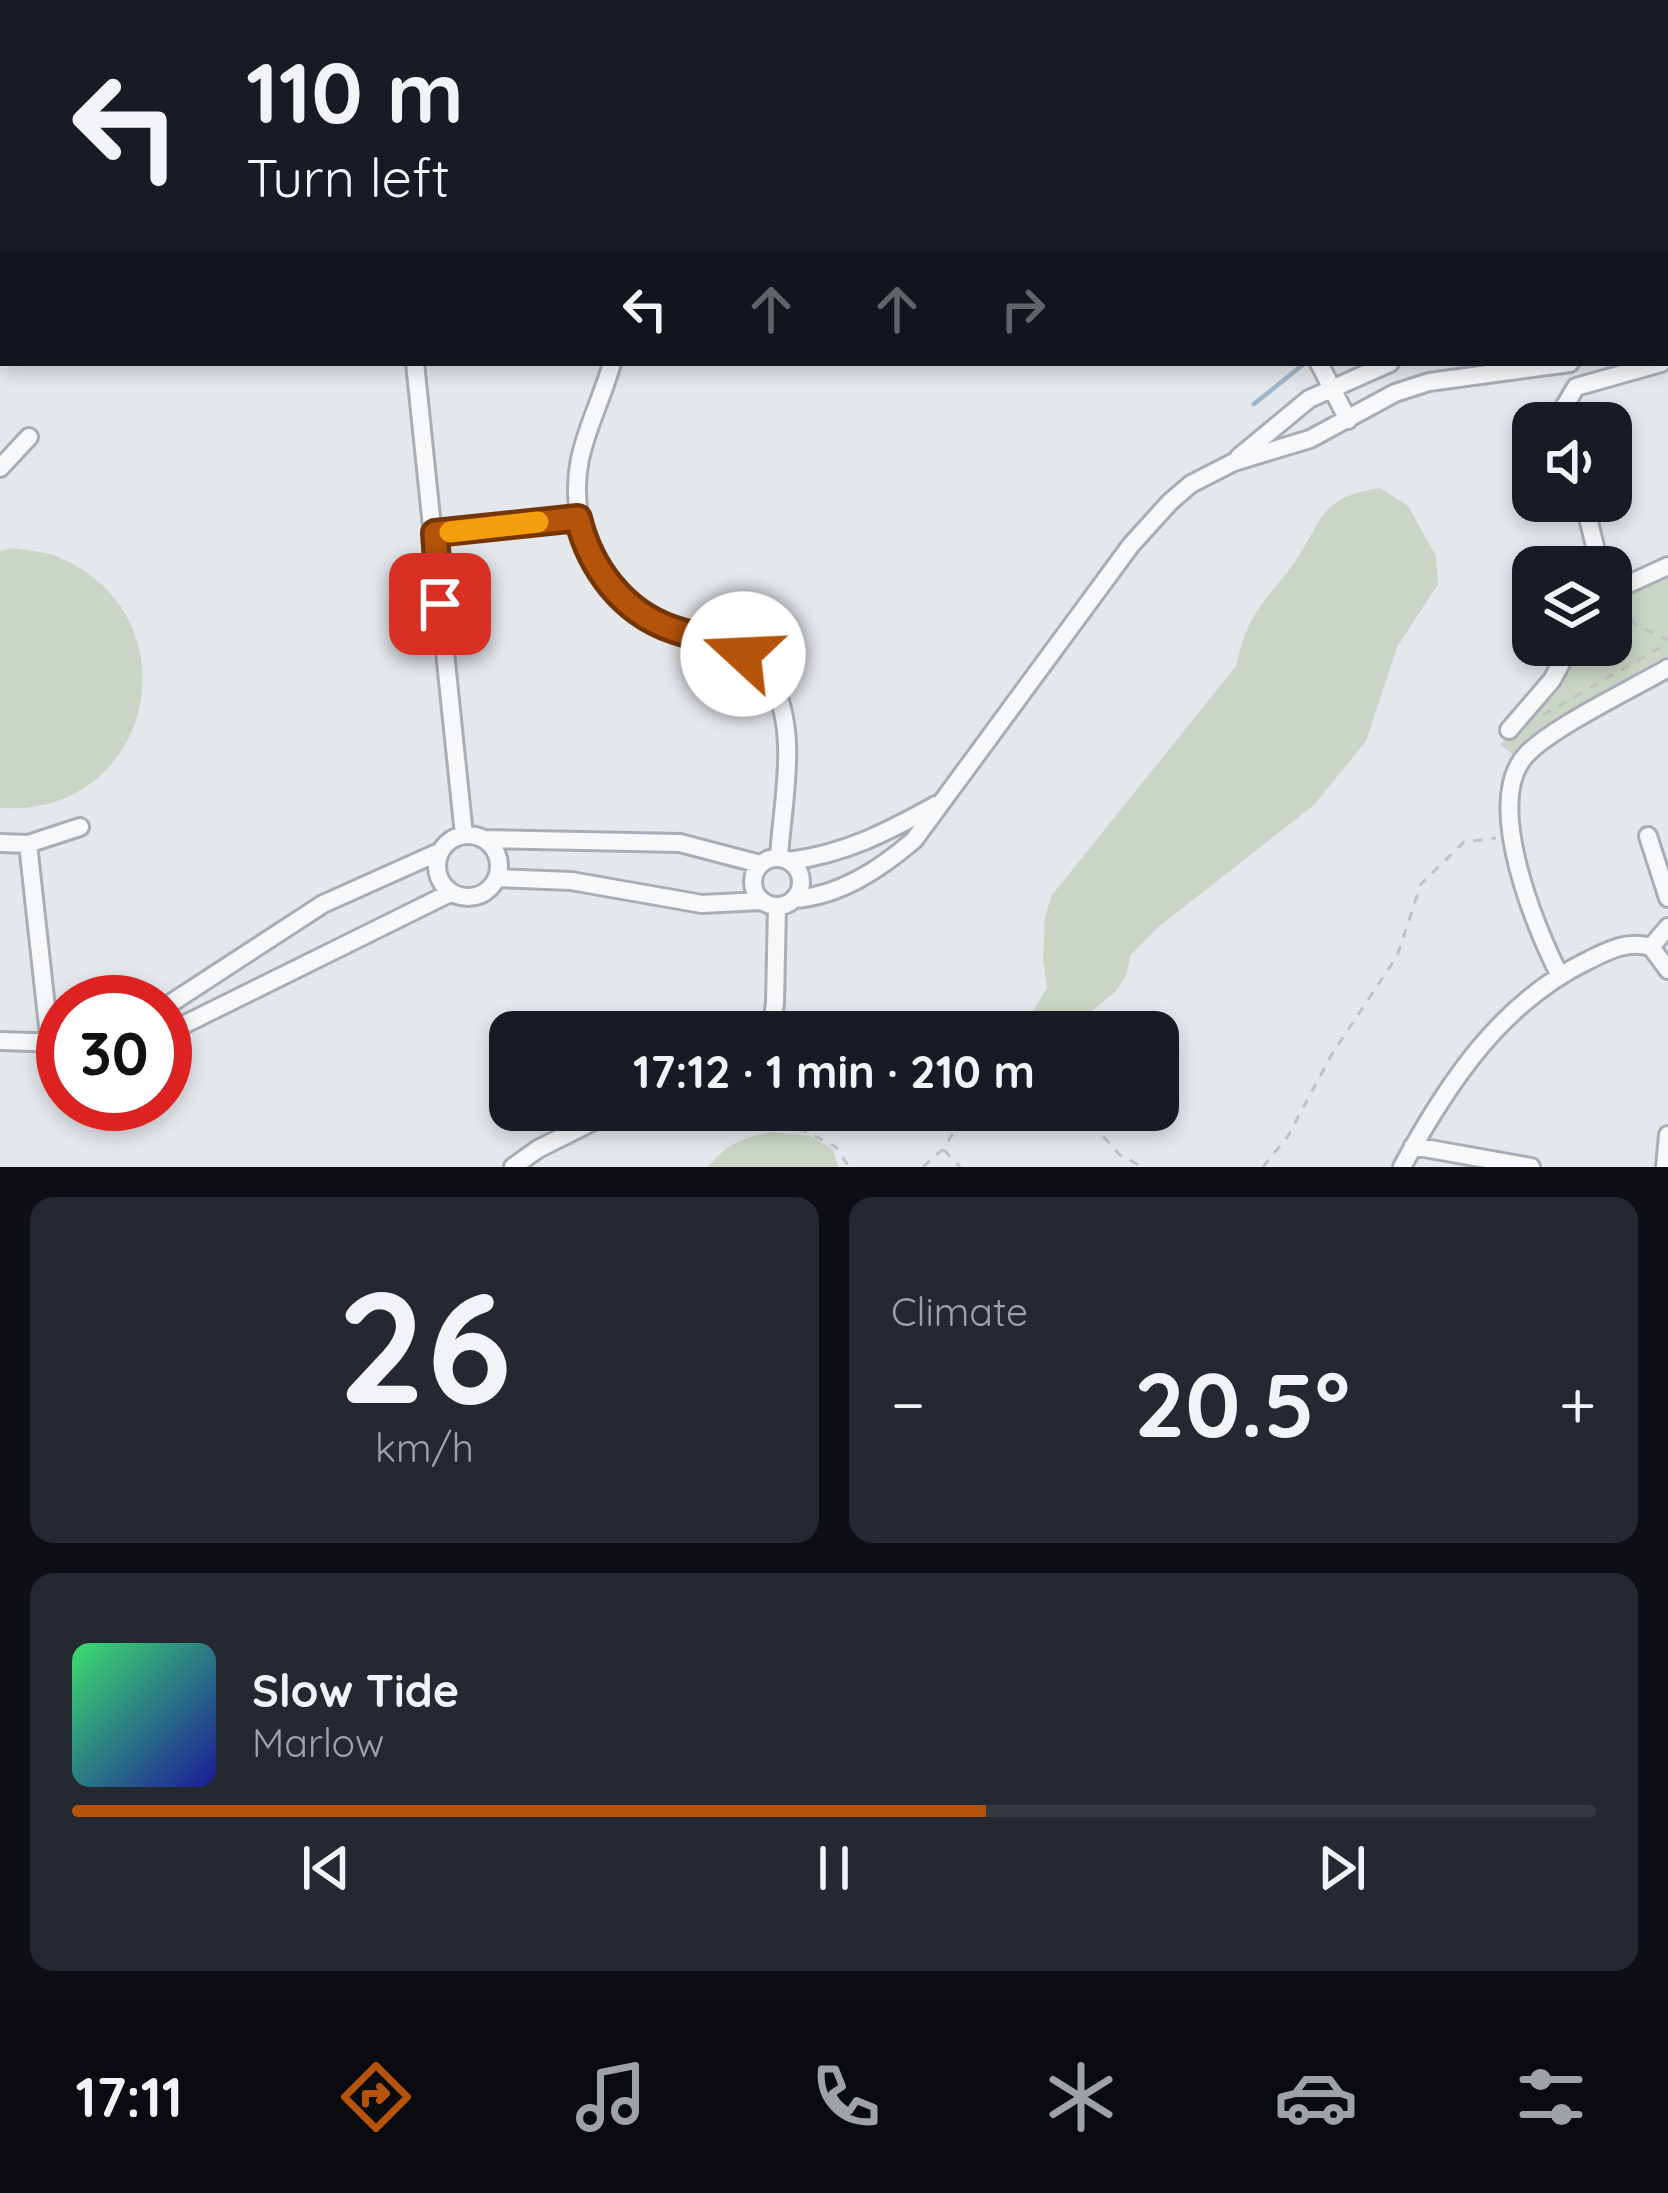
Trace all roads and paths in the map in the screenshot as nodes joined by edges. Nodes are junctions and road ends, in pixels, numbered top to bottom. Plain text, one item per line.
1 (415, 366) edge
2 (611, 366) edge
3 (1320, 366) edge
4 (1383, 366) edge
5 (1548, 366) edge
6 (1651, 366) edge
7 (1330, 388) junction
8 (1567, 402) edge
9 (1348, 420) junction
10 (28, 436) dead end
11 (1234, 462) junction
12 (0, 468) edge
13 (578, 518) junction
14 (435, 533) junction
15 (1668, 566) edge
16 (1632, 583) edge
17 (1632, 620) edge
18 (1668, 642) edge
19 (1560, 666) edge
20 (1668, 668) edge
21 (1534, 721) dead end
22 (1509, 730) dead end
23 (937, 805) junction
24 (80, 827) dead end
25 (464, 835) junction
26 (1514, 836) junction
27 (1648, 836) dead end
28 (484, 839) junction
29 (0, 843) edge
30 (28, 844) junction
31 (439, 852) junction
32 (784, 859) junction
33 (760, 864) junction
34 (497, 878) junction
35 (450, 893) junction
36 (1668, 898) edge
37 (778, 902) junction
38 (1668, 927) edge
39 (1651, 947) junction
40 (1668, 970) edge
41 (1559, 974) junction
42 (47, 975) edge
43 (192, 989) edge
44 (775, 1011) edge
45 (192, 1021) edge
46 (0, 1041) edge
47 (36, 1042) edge
48 (573, 1131) edge
49 (803, 1131) edge
50 (955, 1131) edge
51 (1098, 1131) edge
52 (1668, 1135) edge
53 (1413, 1146) junction
54 (943, 1149) junction
55 (513, 1167) edge
56 (849, 1167) edge
57 (923, 1167) edge
58 (960, 1167) edge
59 (1143, 1167) edge
60 (1263, 1167) edge
61 (1402, 1167) edge
62 (1531, 1167) edge
63 (1665, 1167) edge

1 - 14 street
2 - 13 street
3 - 7 street
4 - 7 street
5 - 9 street
6 - 8 street
7 - 9 street
7 - 11 street
9 - 11 street
10 - 12 street
11 - 23 street
13 - 14 street
13 - 32 street
14 - 25 street
15 - 16 street
17 - 18 path
18 - 21 path
19 - 22 street
20 - 26 street
23 - 32 street
23 - 37 street
24 - 30 street
25 - 28 street
25 - 31 street
26 - 41 street
26 - 60 path
27 - 36 street
28 - 33 street
28 - 34 street
29 - 30 street
30 - 42 street
31 - 35 street
31 - 43 street
32 - 33 street
32 - 37 street
33 - 37 street
34 - 35 street
34 - 37 street
35 - 45 street
37 - 44 street
38 - 39 street
39 - 40 street
39 - 41 street
41 - 53 street
46 - 47 street
48 - 55 street
49 - 56 path
50 - 54 path
51 - 59 path
52 - 63 street
53 - 61 street
53 - 62 street
54 - 57 path
54 - 58 path

